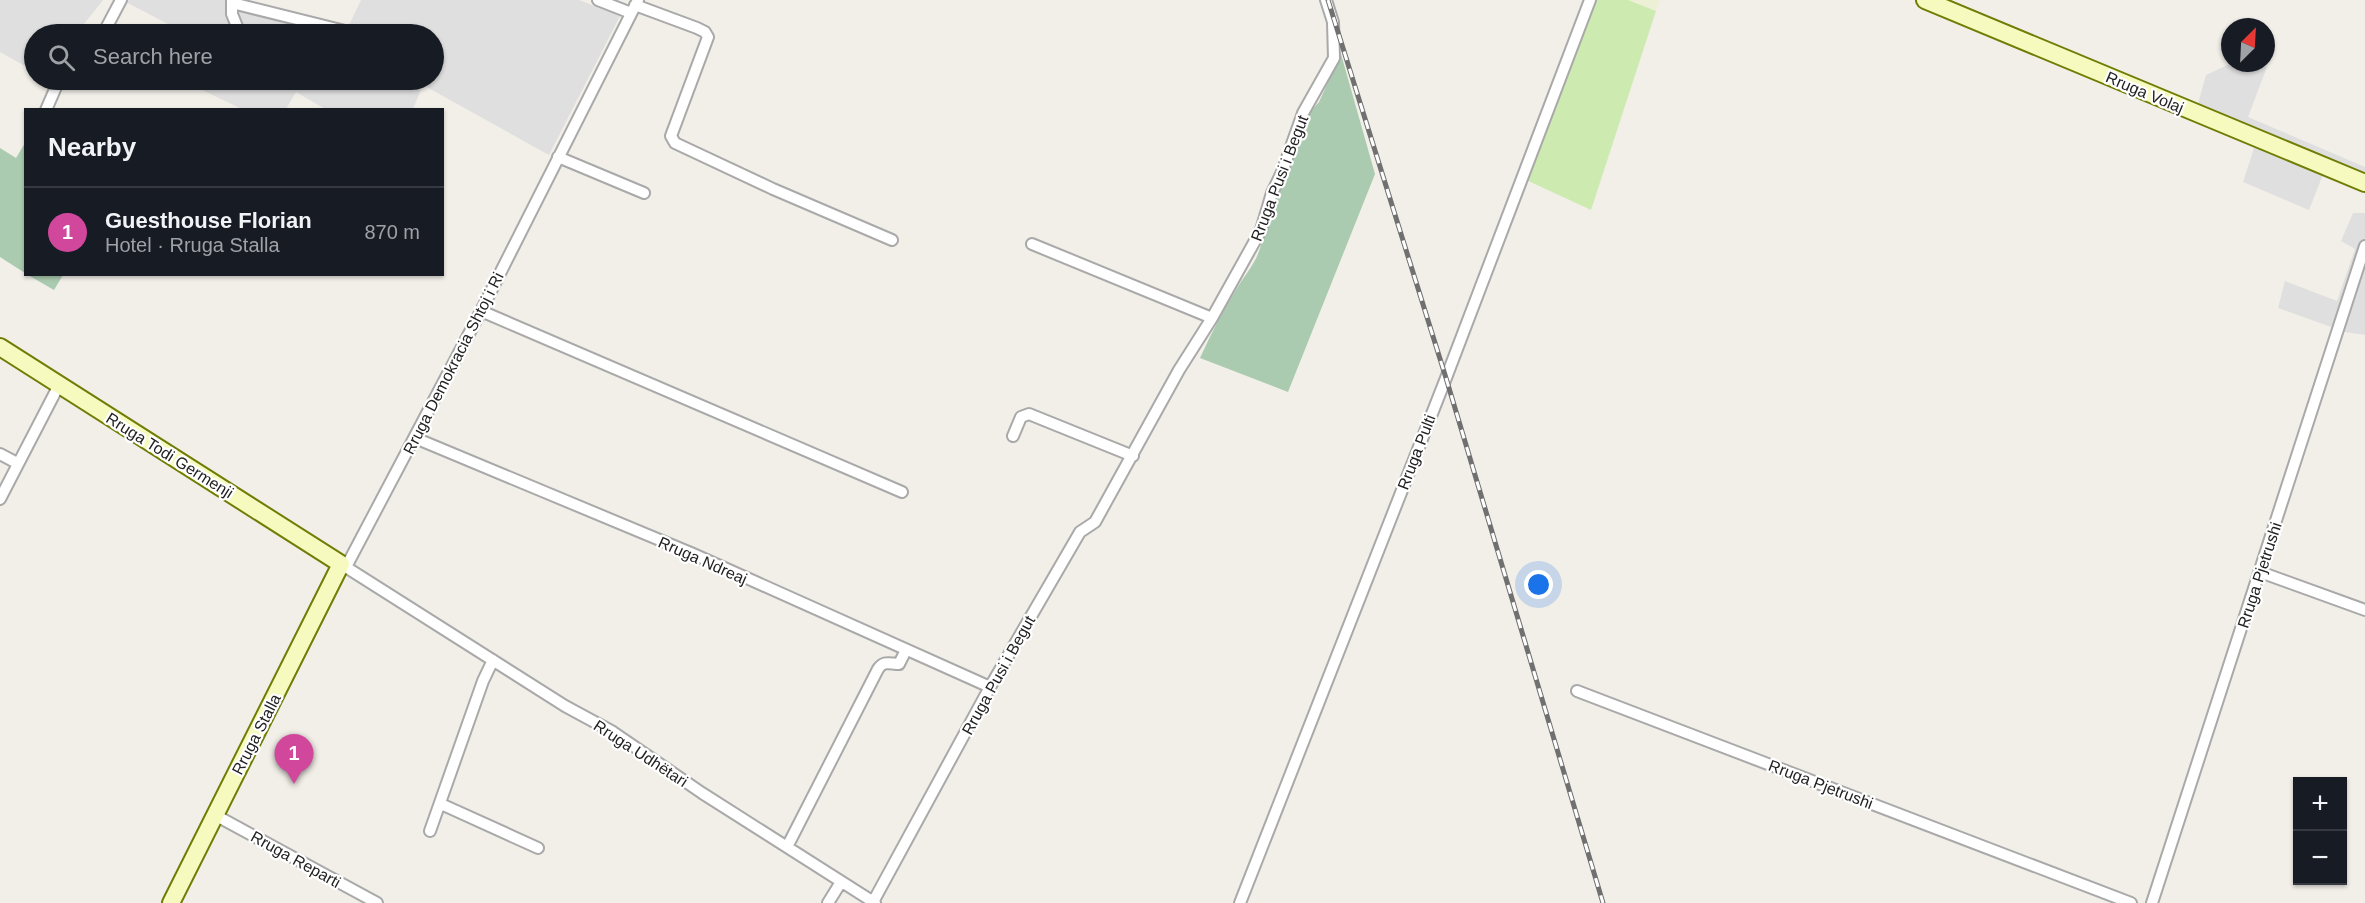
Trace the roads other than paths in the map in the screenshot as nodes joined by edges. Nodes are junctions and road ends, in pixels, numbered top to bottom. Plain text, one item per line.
1 (121, 0) edge
2 (598, 0) edge
3 (1326, 0) edge
4 (1590, 0) edge
5 (1925, 0) edge
6 (232, 1) edge
7 (635, 6) edge
8 (108, 24) edge
9 (236, 24) edge
10 (319, 24) edge
11 (55, 90) edge
12 (47, 108) edge
13 (558, 157) junction
14 (2365, 183) edge
15 (644, 193) dead end
16 (892, 240) dead end
17 (1032, 244) dead end
18 (2365, 246) edge
19 (481, 311) junction
20 (1212, 318) junction
21 (0, 347) edge
22 (59, 385) junction
23 (1012, 436) dead end
24 (415, 438) junction
25 (0, 454) edge
26 (1133, 456) junction
27 (17, 463) junction
28 (902, 492) dead end
29 (0, 499) edge
30 (344, 566) junction
31 (2260, 572) junction
32 (2365, 610) edge
33 (906, 650) junction
34 (493, 660) junction
35 (990, 687) junction
36 (1577, 691) dead end
37 (441, 804) junction
38 (215, 815) junction
39 (430, 831) dead end
40 (787, 847) junction
41 (538, 848) dead end
42 (841, 882) junction
43 (171, 903) edge
44 (377, 903) edge
45 (828, 903) edge
46 (874, 903) edge
47 (1239, 903) edge
48 (2132, 903) edge
49 (2152, 903) edge

1 - 8 street
2 - 7 street
3 - 20 street, Rruga Pusi i Begut
4 - 47 street, Rruga Pulti
5 - 14 street, Rruga Volaj
6 - 9 street
6 - 10 street
7 - 13 street, Rruga Demokracia Shtoj i Ri
7 - 16 street
11 - 12 street
13 - 15 street
13 - 19 street, Rruga Demokracia Shtoj i Ri
17 - 20 street
18 - 31 street, Rruga Pjetrushi
19 - 24 street, Rruga Demokracia Shtoj i Ri
19 - 28 street
20 - 26 street, Rruga Pusi i Begut
21 - 22 street, Rruga Todi Germenji
22 - 27 street
22 - 30 street, Rruga Todi Germenji
23 - 26 street
24 - 30 street, Rruga Demokracia Shtoj i Ri
24 - 33 street, Rruga Ndreaj
25 - 27 street
26 - 35 street, Rruga Pusi i Begut
27 - 29 street
30 - 34 street, Rruga Udhëtari
30 - 38 street, Rruga Stalla
31 - 32 street
31 - 49 street, Rruga Pjetrushi
33 - 35 street, Rruga Ndreaj
33 - 40 street
34 - 37 street
34 - 40 street, Rruga Udhëtari
35 - 46 street, Rruga Pusi i Begut
36 - 48 street, Rruga Pjetrushi
37 - 39 street
37 - 41 street
38 - 43 street, Rruga Stalla
38 - 44 street, Rruga Reparti
40 - 42 street, Rruga Udhëtari
42 - 45 street
42 - 46 street, Rruga Udhëtari

